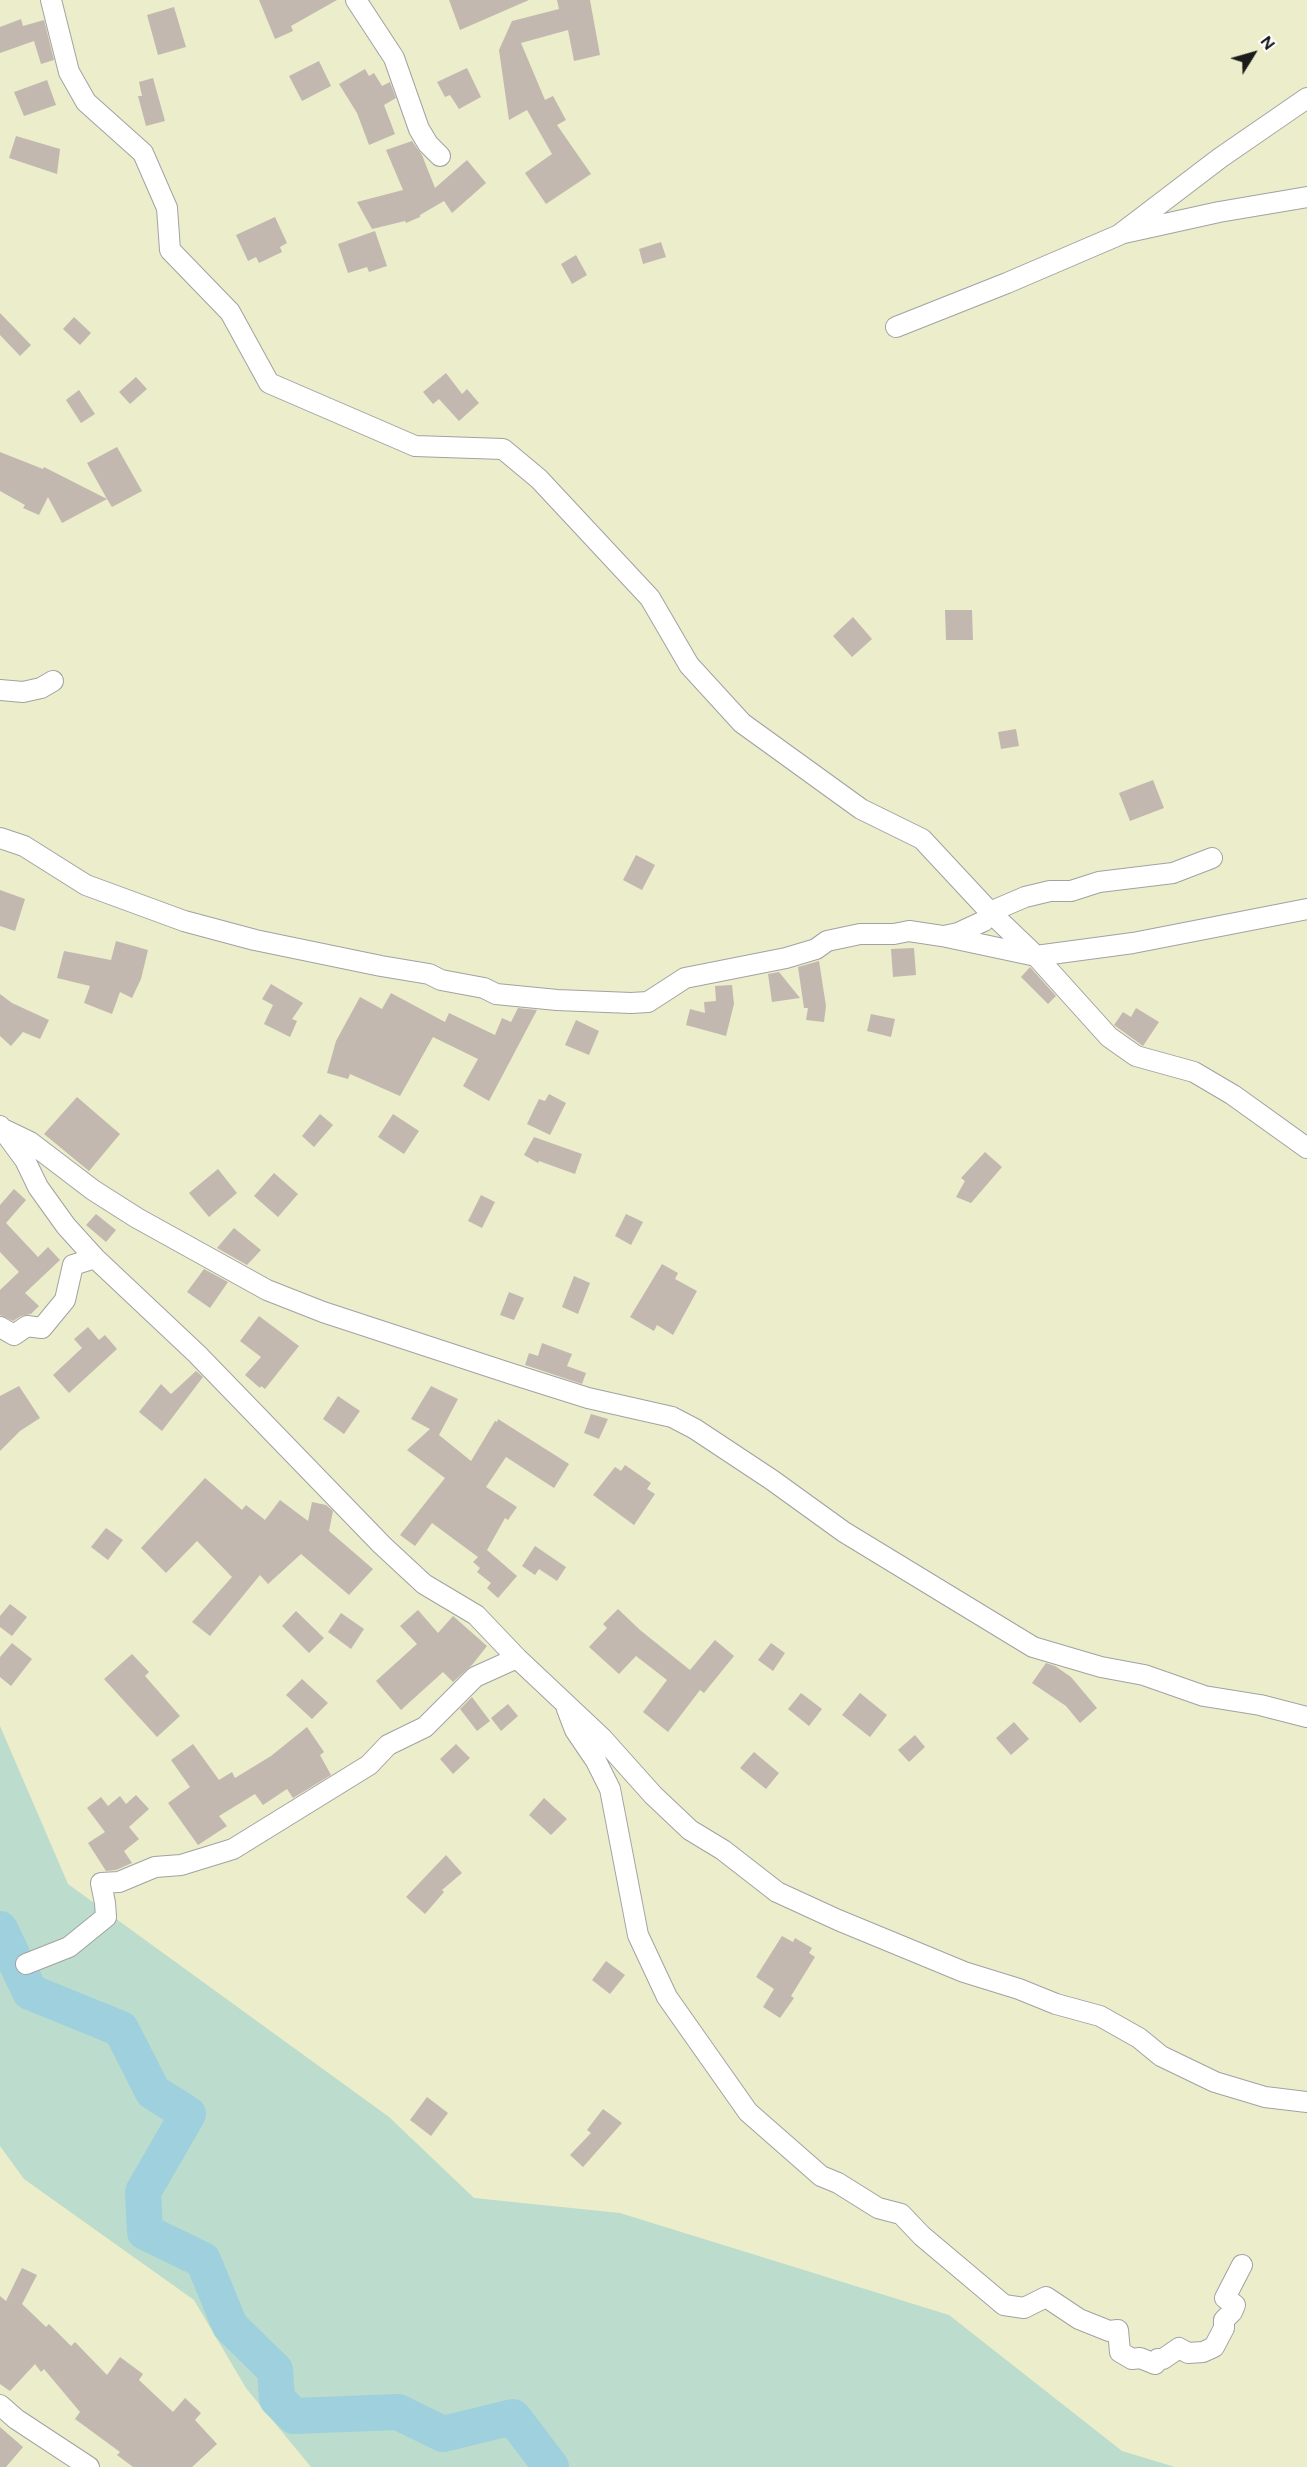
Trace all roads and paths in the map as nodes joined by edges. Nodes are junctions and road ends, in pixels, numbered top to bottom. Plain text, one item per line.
1 (51, 0) edge
2 (356, 0) edge
3 (1307, 98) edge
4 (440, 156) dead end
5 (1307, 196) edge
6 (1119, 235) junction
7 (896, 327) dead end
8 (53, 681) dead end
9 (0, 690) edge
10 (0, 838) edge
11 (1212, 858) dead end
12 (1307, 909) edge
13 (990, 912) junction
14 (942, 936) junction
15 (1036, 956) junction
16 (1, 1127) edge
17 (1307, 1148) edge
18 (95, 1258) junction
19 (0, 1327) edge
20 (517, 1658) junction
21 (565, 1704) junction
22 (1307, 1717) edge
23 (26, 1964) dead end
24 (1307, 2102) edge
25 (1242, 2265) dead end
26 (0, 2404) edge
27 (89, 2467) edge

1 - 13 street
2 - 4 street
3 - 6 street
5 - 6 street
6 - 7 street
8 - 9 street
10 - 14 street
11 - 13 street
12 - 15 street
13 - 14 street
13 - 15 street
14 - 15 street
15 - 17 street
16 - 18 street
16 - 22 street
18 - 19 street
18 - 20 street
20 - 21 street
20 - 23 street
21 - 24 street
21 - 25 street
26 - 27 street

